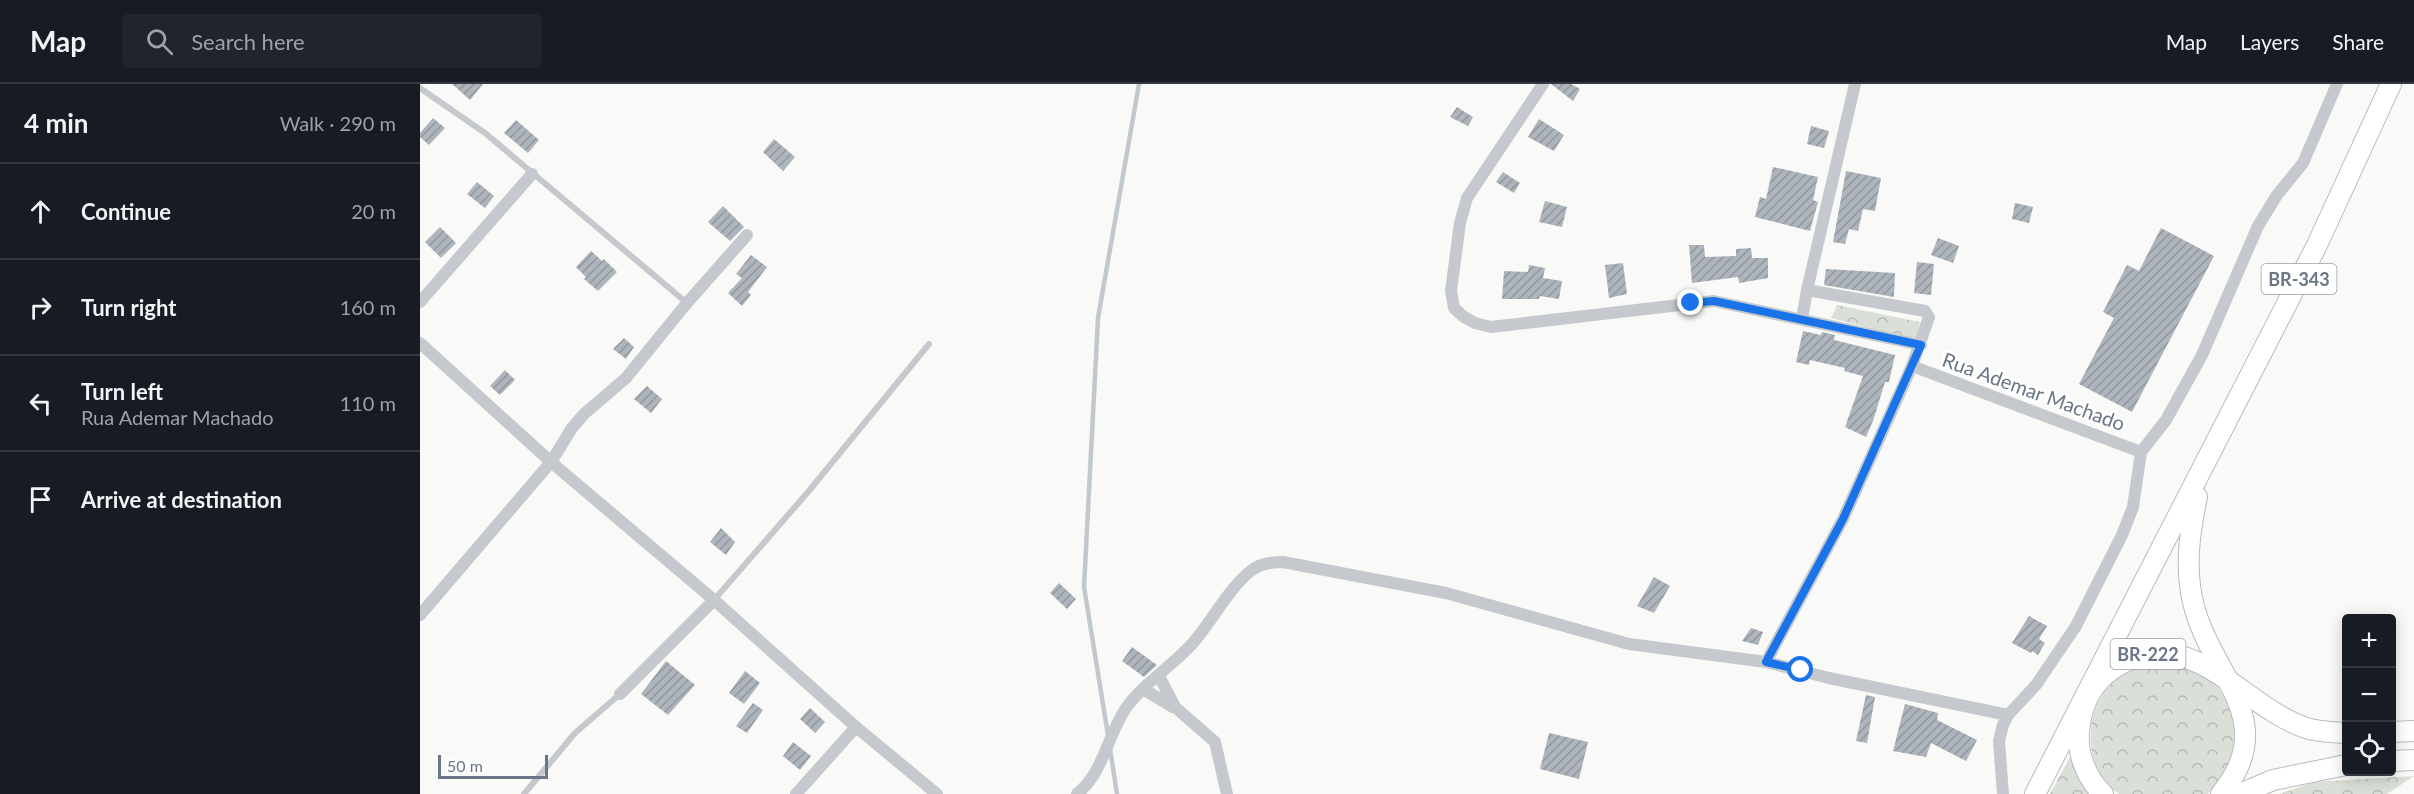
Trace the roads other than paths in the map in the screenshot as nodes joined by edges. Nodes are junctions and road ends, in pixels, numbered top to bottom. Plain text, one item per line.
1 (1543, 84) edge
2 (1855, 84) edge
3 (2337, 84) edge
4 (2391, 84) edge
5 (420, 88) edge
6 (532, 174) junction
7 (747, 235) dead end
8 (1807, 291) junction
9 (420, 302) edge
10 (687, 303) junction
11 (1802, 319) junction
12 (420, 343) edge
13 (929, 344) dead end
14 (1921, 345) junction
15 (1912, 366) junction
16 (2141, 452) junction
17 (551, 462) junction
18 (2202, 471) junction
19 (714, 600) junction
20 (420, 615) edge
21 (1766, 662) junction
22 (1159, 676) junction
23 (2231, 684) junction
24 (1143, 689) junction
25 (2088, 693) junction
26 (620, 694) joint
27 (2008, 715) junction
28 (856, 727) junction
29 (2414, 731) edge
30 (2342, 732) edge
31 (2396, 732) edge
32 (2414, 760) edge
33 (2396, 761) edge
34 (2342, 766) edge
35 (524, 794) edge
36 (796, 794) edge
37 (937, 794) edge
38 (1077, 794) edge
39 (1228, 794) edge
40 (2003, 794) edge
41 (2035, 794) edge
42 (2103, 794) edge
43 (2221, 794) edge
44 (2241, 794) edge

1 - 11 street, Rua Ademar Machado
2 - 8 street
3 - 16 street
4 - 18 main road, BR-343
5 - 6 lane
6 - 9 street
6 - 10 lane
7 - 10 street
8 - 11 street
8 - 14 street
10 - 17 street
11 - 14 street, Rua Ademar Machado
12 - 17 street
13 - 19 lane
14 - 15 street
15 - 16 street, Rua Ademar Machado
15 - 21 street
16 - 27 street
17 - 19 street
17 - 20 street
18 - 23 main road
18 - 25 main road, BR-343
19 - 26 street
19 - 28 street
21 - 22 street
21 - 27 street
22 - 24 street
22 - 39 street
23 - 25 main road, BR-222
23 - 30 main road, BR-222
23 - 43 main road
24 - 38 street
24 - 39 street
25 - 41 main road, BR-222
25 - 42 main road
26 - 35 lane
27 - 40 street
28 - 36 street
28 - 37 street
29 - 31 main road
32 - 33 main road
34 - 44 main road

